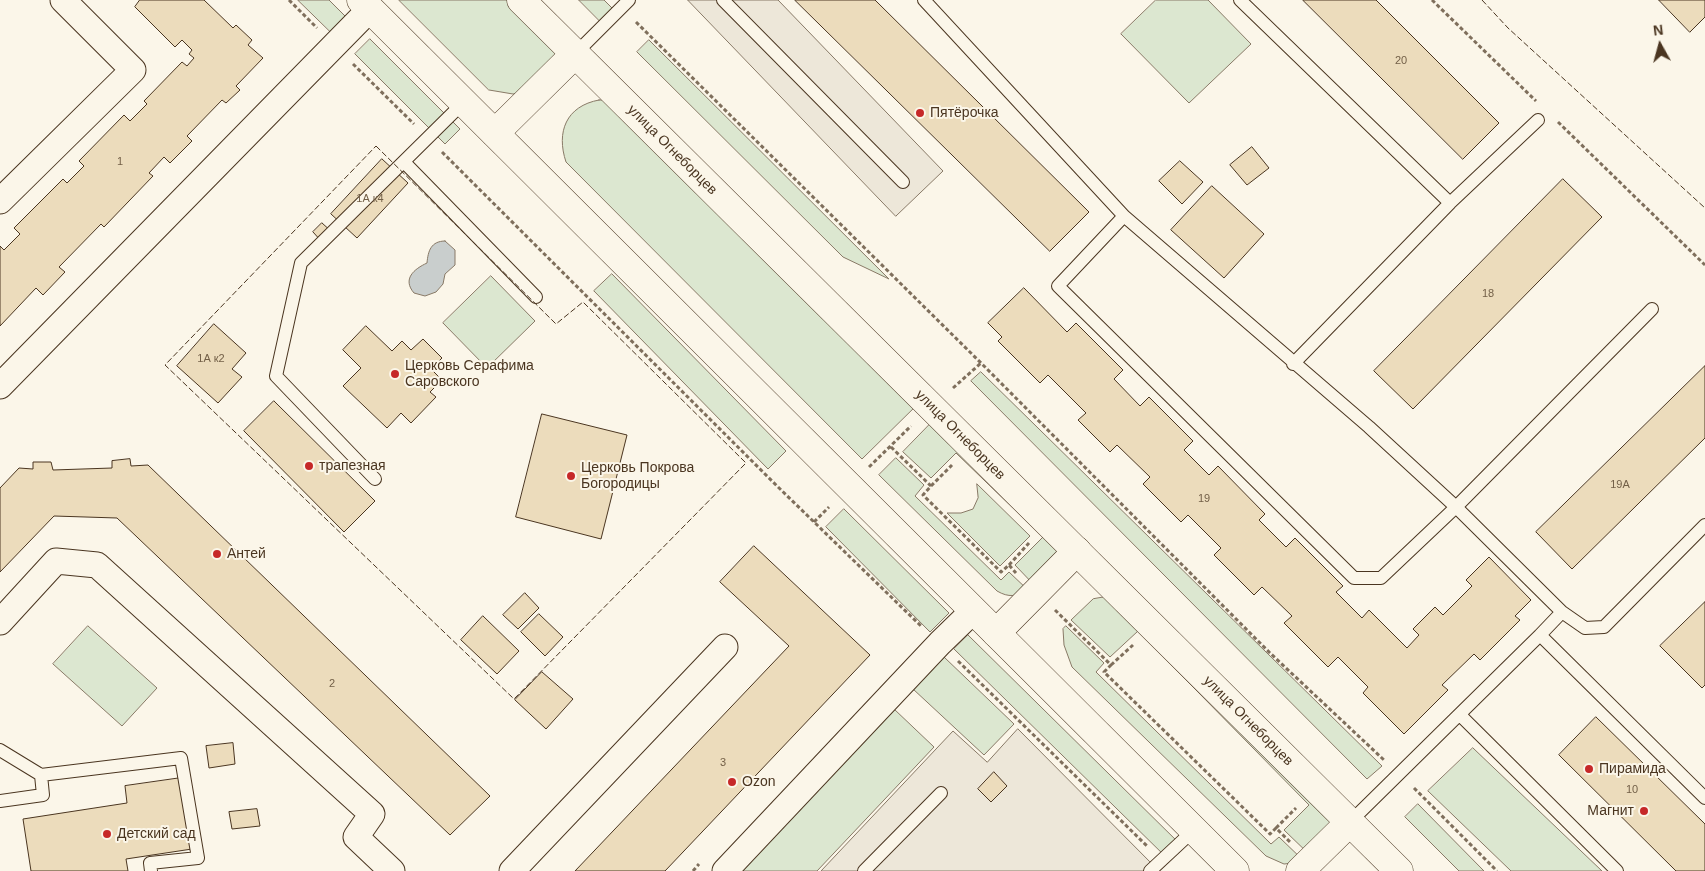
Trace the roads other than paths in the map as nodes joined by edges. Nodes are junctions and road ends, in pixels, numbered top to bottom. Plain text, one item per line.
1 (63, 0) edge
2 (521, 0) edge
3 (723, 0) edge
4 (924, 0) edge
5 (1240, 0) edge
6 (625, 4) edge
7 (366, 5) edge
8 (575, 54) junction
9 (464, 102) junction
10 (1538, 120) dead end
11 (495, 134) junction
12 (404, 162) junction
13 (903, 182) dead end
14 (0, 201) edge
15 (1450, 203) junction
16 (1124, 216) junction
17 (536, 297) dead end
18 (1652, 309) dead end
19 (1294, 364) junction
20 (0, 386) edge
21 (375, 479) dead end
22 (1456, 507) junction
23 (1705, 524) edge
24 (1077, 551) junction
25 (974, 610) junction
26 (1562, 612) junction
27 (0, 622) edge
28 (996, 633) junction
29 (1540, 635) junction
30 (725, 647) dead end
31 (1460, 715) junction
32 (0, 750) edge
33 (41, 775) junction
34 (941, 792) dead end
35 (1705, 798) edge
36 (0, 801) edge
37 (1350, 822) junction
38 (1194, 830) junction
39 (1305, 866) edge
40 (151, 871) edge
41 (392, 871) edge
42 (512, 871) edge
43 (725, 871) edge
44 (864, 871) edge
45 (1150, 871) edge
46 (1234, 871) edge
47 (1399, 871) edge
48 (1617, 871) edge

1 - 14 street
2 - 8 main road, улица Огнеборцев
3 - 13 lane
4 - 16 lane
5 - 15 lane
6 - 8 lane
7 - 9 main road
7 - 20 street
8 - 11 main road
8 - 24 main road, улица Огнеборцев
9 - 11 main road
9 - 12 lane
10 - 15 lane
11 - 25 main road
12 - 17 lane
12 - 21 lane
15 - 19 lane
16 - 19 lane
16 - 22 lane
18 - 22 lane
19 - 22 lane
22 - 26 lane
23 - 26 lane
24 - 28 main road
24 - 37 main road, улица Огнеборцев
25 - 28 main road
25 - 43 street
26 - 29 lane
27 - 41 street
28 - 38 main road
29 - 31 lane
29 - 35 lane
30 - 42 street
31 - 37 lane
31 - 48 lane
32 - 33 lane
33 - 36 lane
33 - 40 lane
34 - 44 lane
37 - 39 main road
37 - 47 main road, улица Огнеборцев
38 - 45 lane
38 - 46 main road

